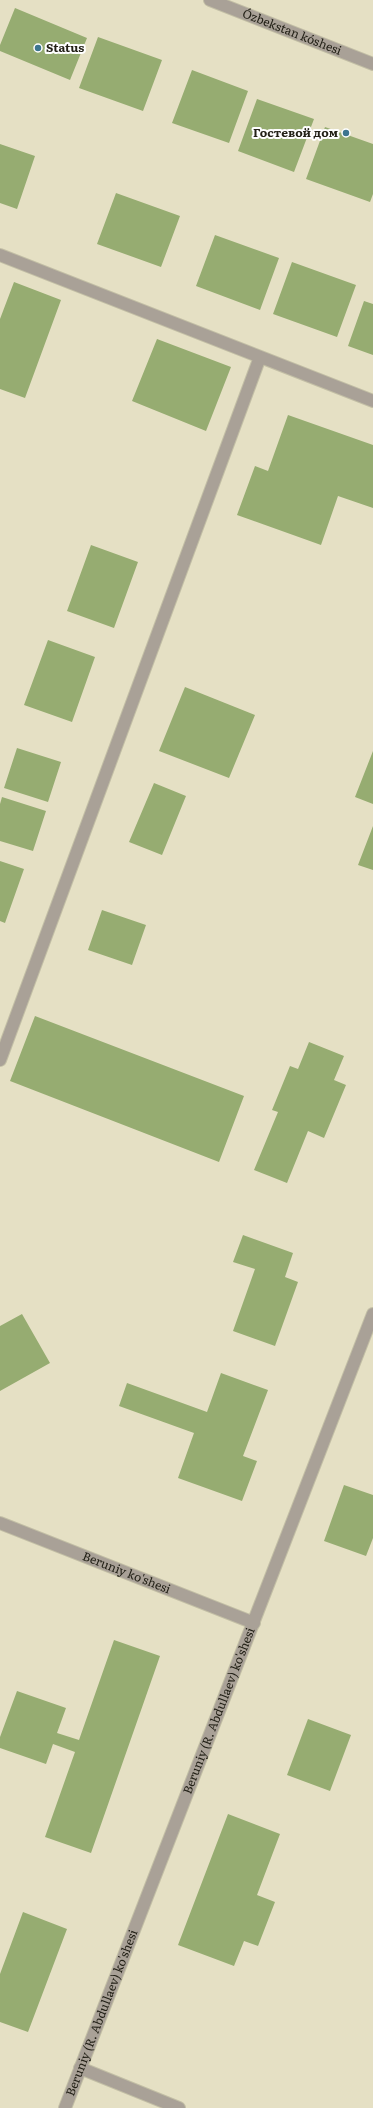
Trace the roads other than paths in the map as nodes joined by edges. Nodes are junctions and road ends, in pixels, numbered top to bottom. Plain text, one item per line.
1 (210, 0) edge
2 (373, 64) edge
3 (0, 255) edge
4 (260, 357) junction
5 (373, 401) edge
6 (0, 1060) edge
7 (373, 1314) edge
8 (0, 1523) edge
9 (254, 1623) junction
10 (80, 2068) junction
11 (65, 2108) edge
12 (179, 2108) edge

1 - 2 street, Ózbekstan kóshesi
3 - 4 street
4 - 5 street
4 - 6 street
7 - 9 street, Beruniy (R. Abdullaev) ko'shesi
8 - 9 street, Beruniy ko'shesi
9 - 10 street, Beruniy (R. Abdullaev) ko'shesi
10 - 11 street, Beruniy (R. Abdullaev) ko'shesi
10 - 12 street

